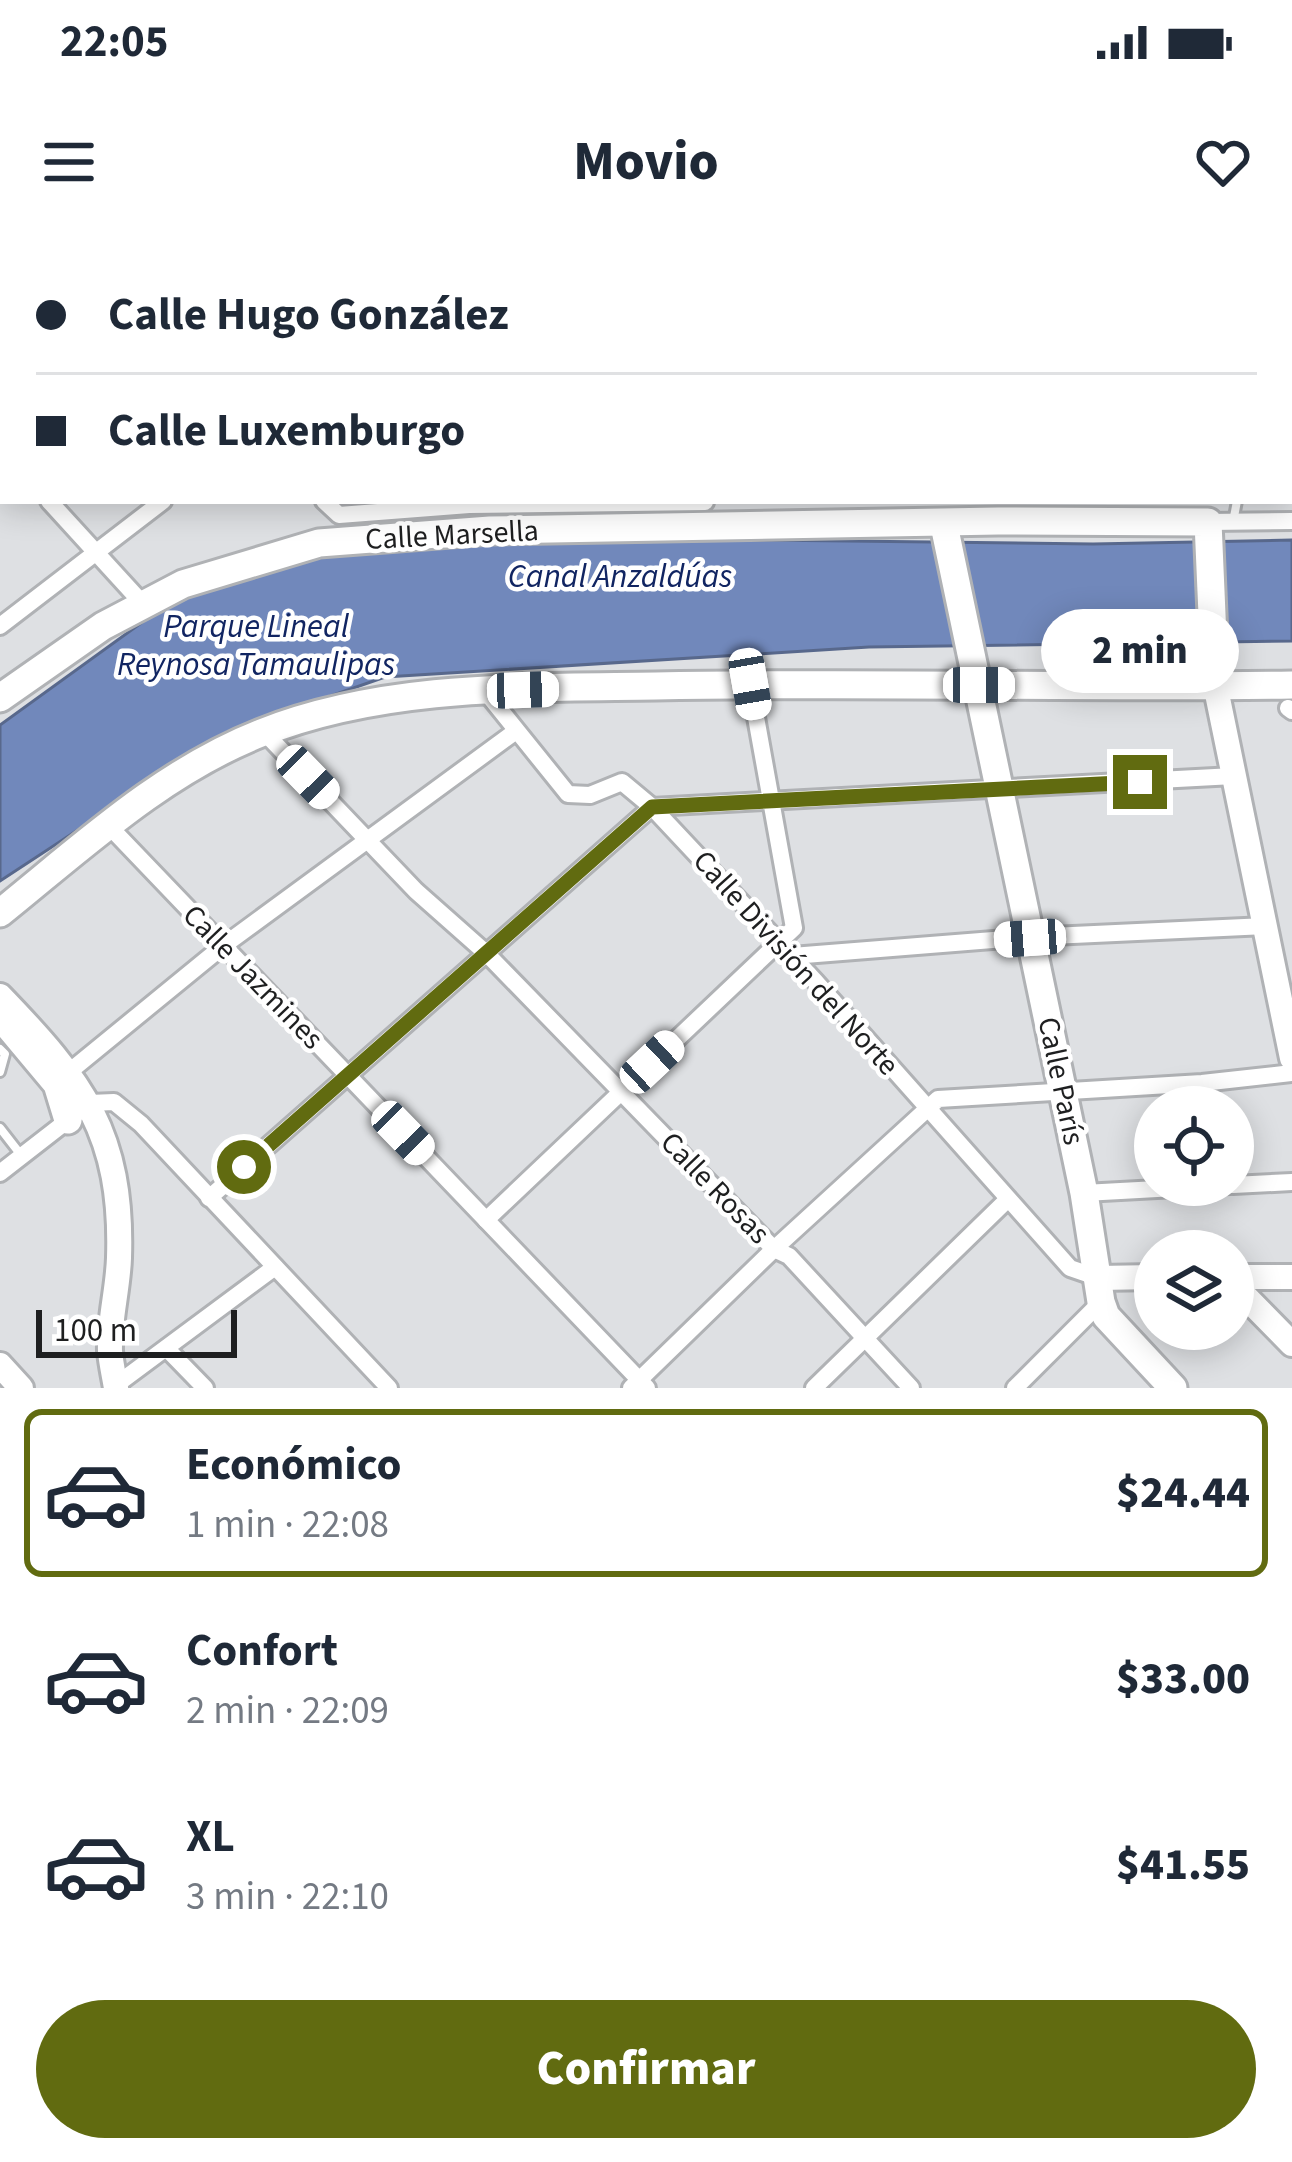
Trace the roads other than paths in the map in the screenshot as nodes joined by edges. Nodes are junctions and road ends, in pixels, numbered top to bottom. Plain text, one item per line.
1 (52, 504) edge
2 (159, 504) edge
3 (327, 504) edge
4 (457, 504) edge
5 (516, 504) edge
6 (1234, 504) edge
7 (709, 508) edge
8 (1292, 520) edge
9 (944, 522) edge
10 (1216, 526) junction
11 (95, 552) junction
12 (142, 604) junction
13 (0, 626) edge
14 (1214, 672) junction
15 (1292, 674) edge
16 (978, 680) junction
17 (750, 684) junction
18 (485, 691) junction
19 (0, 698) edge
20 (1291, 702) edge
21 (517, 731) junction
22 (264, 732) junction
23 (1234, 776) junction
24 (997, 791) junction
25 (772, 802) junction
26 (652, 807) junction
27 (109, 826) junction
28 (368, 838) junction
29 (0, 913) edge
30 (1266, 926) junction
31 (1030, 938) junction
32 (224, 946) junction
33 (786, 949) junction
34 (486, 953) junction
35 (0, 996) edge
36 (0, 1016) edge
37 (0, 1048) edge
38 (1292, 1058) edge
39 (0, 1072) edge
40 (69, 1072) junction
41 (1292, 1073) edge
42 (347, 1076) junction
43 (1063, 1090) junction
44 (621, 1092) junction
45 (926, 1107) junction
46 (79, 1112) junction
47 (0, 1128) edge
48 (22, 1156) junction
49 (0, 1173) edge
50 (1292, 1182) edge
51 (1254, 1184) edge
52 (1134, 1190) edge
53 (1084, 1193) junction
54 (209, 1198) junction
55 (1008, 1199) junction
56 (486, 1220) junction
57 (774, 1249) junction
58 (275, 1268) junction
59 (1292, 1277) edge
60 (1254, 1280) edge
61 (1134, 1282) edge
62 (1100, 1290) junction
63 (1254, 1303) edge
64 (865, 1337) junction
65 (1292, 1344) edge
66 (167, 1348) junction
67 (0, 1365) edge
68 (639, 1385) edge
69 (111, 1387) edge
70 (21, 1388) edge
71 (205, 1388) edge
72 (388, 1388) edge
73 (814, 1388) edge
74 (911, 1388) edge
75 (1015, 1388) edge
76 (1173, 1388) edge

1 - 11 street
2 - 11 street
3 - 4 street
5 - 7 street
6 - 10 lane
7 - 9 main road, Calle Marsella
7 - 12 main road, Calle Marsella
8 - 10 street
9 - 10 main road, Calle Marsella
9 - 16 main road, Calle París
10 - 14 main road
11 - 12 street
11 - 13 street
12 - 19 main road, Calle Marsella
14 - 15 main road
14 - 16 main road
14 - 20 main road
14 - 23 main road
16 - 17 main road
16 - 24 main road, Calle París
17 - 18 main road
17 - 25 street
18 - 21 street, Calle División del Norte
18 - 22 main road
21 - 26 street, Calle División del Norte
21 - 28 street
22 - 27 main road
22 - 28 street, Calle Rosas
23 - 24 street
23 - 30 main road
24 - 25 street
24 - 31 main road, Calle París
25 - 26 street
25 - 33 street
26 - 33 street, Calle División del Norte
26 - 34 street
27 - 29 main road
27 - 32 street, Calle Jazmines
28 - 32 street
28 - 34 street, Calle Rosas
30 - 31 street
30 - 38 main road
31 - 33 street
31 - 43 main road, Calle París
32 - 40 street
32 - 42 street, Calle Jazmines
33 - 44 street
33 - 45 street, Calle División del Norte
34 - 42 street
34 - 44 street, Calle Rosas
35 - 40 main road
36 - 46 main road
37 - 39 lane
40 - 46 main road
41 - 43 street
42 - 54 street
42 - 56 street, Calle Jazmines
43 - 45 street
43 - 53 main road, Calle París
44 - 56 street
44 - 57 street, Calle Rosas
45 - 55 street, Calle División del Norte
45 - 57 street
46 - 48 street
46 - 54 street
46 - 69 main road
47 - 48 lane
48 - 49 street
50 - 51 street
52 - 53 street
53 - 62 main road, Calle París
54 - 58 street
55 - 62 street, Calle División del Norte
55 - 64 street
56 - 68 street, Calle Jazmines
57 - 64 street, Calle Rosas
57 - 68 street
58 - 66 street
58 - 72 street
59 - 60 main road
61 - 62 main road
62 - 75 street
62 - 76 main road
63 - 65 main road
64 - 73 street
64 - 74 street, Calle Rosas
66 - 69 street
66 - 71 street
67 - 70 main road

